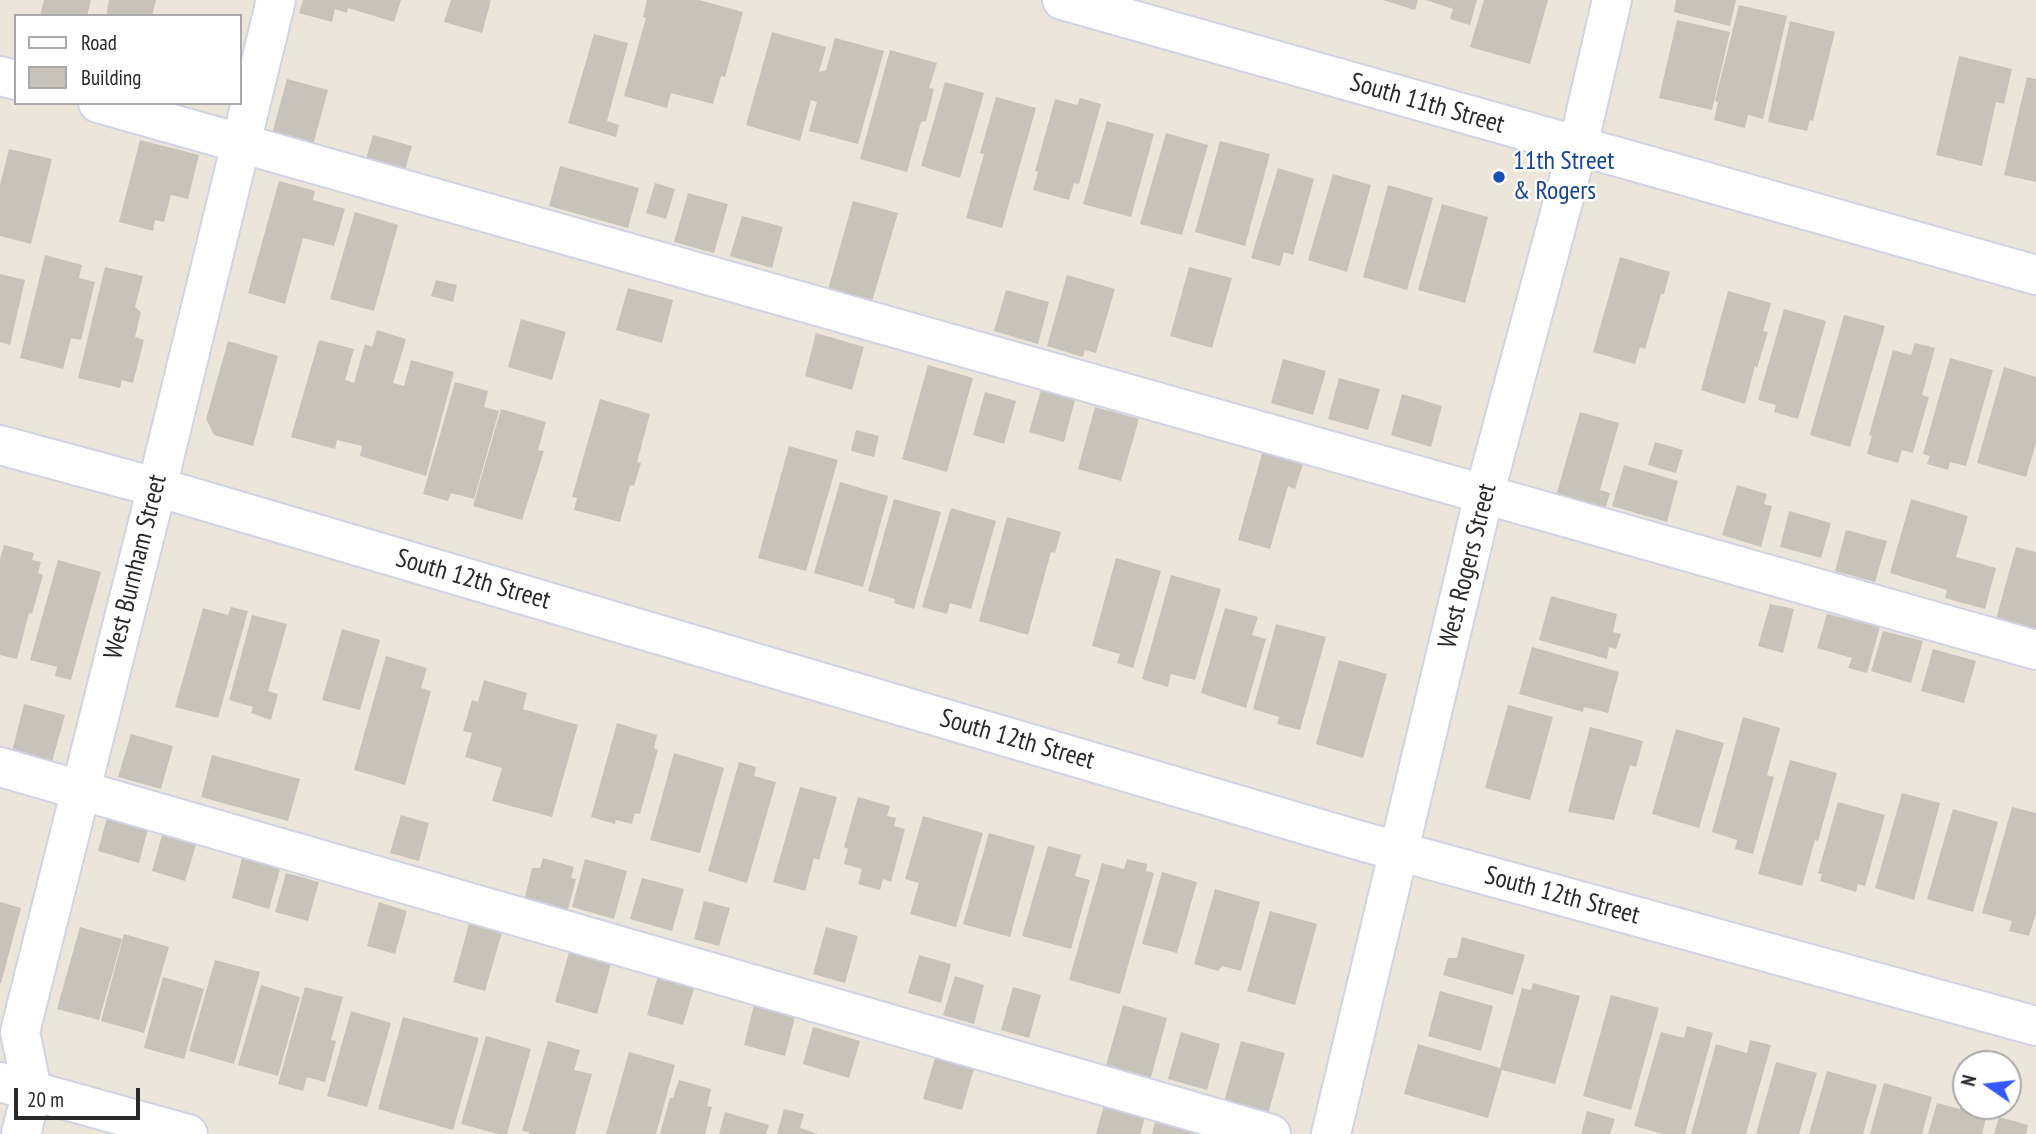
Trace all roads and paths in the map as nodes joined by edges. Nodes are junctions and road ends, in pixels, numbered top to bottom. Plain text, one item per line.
1 (276, 0) edge
2 (1062, 0) edge
3 (1612, 0) edge
4 (105, 105) edge
5 (241, 144) junction
6 (1578, 146) junction
7 (2036, 275) edge
8 (0, 445) edge
9 (157, 487) junction
10 (1484, 495) junction
11 (2036, 650) edge
12 (0, 767) edge
13 (80, 788) junction
14 (1399, 851) junction
15 (2036, 1026) edge
16 (16, 1086) edge
17 (21, 1134) edge
18 (188, 1134) edge
19 (1271, 1134) edge
20 (1331, 1134) edge

1 - 5 street, West Burnham Street
2 - 6 street, South 11th Street
3 - 6 street, West Rogers Street
4 - 5 street
5 - 9 street, West Burnham Street
5 - 10 street
6 - 7 street, South 11th Street
6 - 10 street, West Rogers Street
8 - 9 street, South 12th Street
9 - 13 street, West Burnham Street
9 - 14 street, South 12th Street
10 - 11 street
10 - 14 street, West Rogers Street
12 - 13 street
13 - 16 street, West Burnham Street
13 - 19 street
14 - 15 street, South 12th Street
14 - 20 street, West Rogers Street
16 - 17 street, West Burnham Street
16 - 18 street

